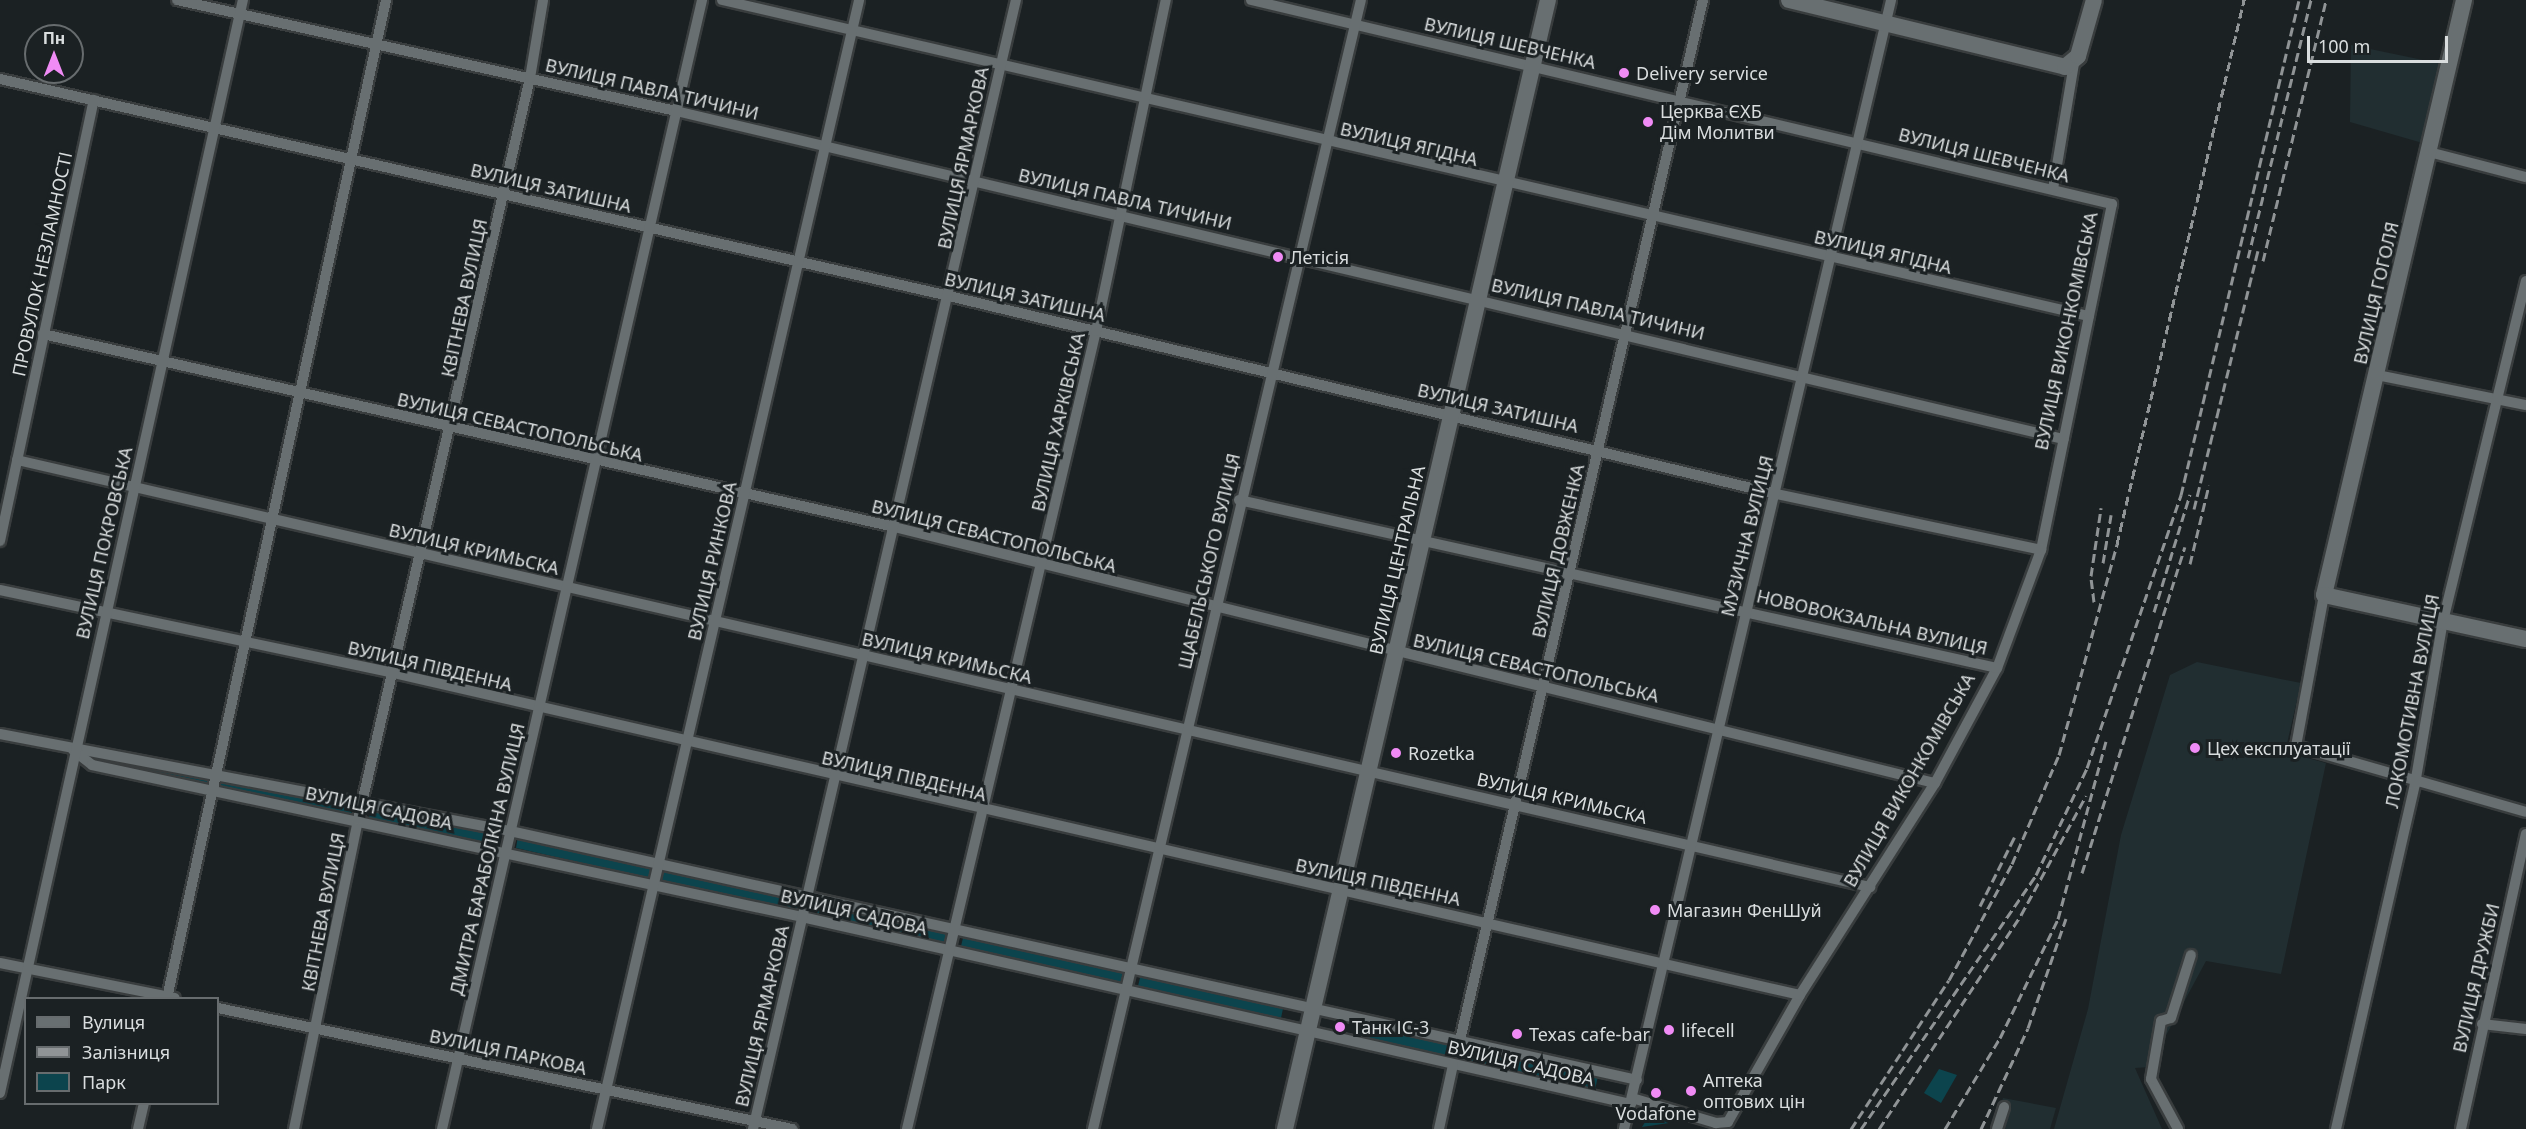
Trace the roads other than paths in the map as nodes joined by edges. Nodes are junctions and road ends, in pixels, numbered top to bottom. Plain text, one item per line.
1 (177, 0) edge
2 (243, 0) edge
3 (386, 0) edge
4 (543, 0) edge
5 (702, 0) edge
6 (722, 0) edge
7 (859, 0) edge
8 (1016, 0) edge
9 (1166, 0) edge
10 (1251, 0) edge
11 (1361, 0) edge
12 (1548, 0) edge
13 (1703, 0) edge
14 (1789, 0) edge
15 (1891, 0) edge
16 (2094, 0) edge
17 (2464, 0) edge
18 (239, 13) junction
19 (1355, 23) junction
20 (1886, 23) junction
21 (853, 28) junction
22 (376, 45) junction
23 (2076, 60) junction
24 (1000, 64) junction
25 (1532, 67) junction
26 (531, 78) junction
27 (0, 79) edge
28 (1144, 97) junction
29 (94, 100) junction
30 (1681, 100) junction
31 (676, 111) junction
32 (217, 128) junction
33 (1857, 140) junction
34 (1325, 141) junction
35 (827, 147) junction
36 (2428, 152) junction
37 (351, 159) junction
38 (2526, 177) edge
39 (976, 181) junction
40 (1504, 182) junction
41 (2053, 189) junction
42 (503, 193) junction
43 (2112, 204) joint
44 (1119, 214) junction
45 (1654, 217) junction
46 (646, 227) junction
47 (1299, 256) junction
48 (1830, 258) junction
49 (796, 262) junction
50 (2526, 281) edge
51 (949, 296) junction
52 (1477, 297) junction
53 (2089, 316) junction
54 (1096, 331) junction
55 (1627, 333) junction
56 (43, 334) junction
57 (162, 363) junction
58 (1270, 372) junction
59 (1802, 373) junction
60 (2377, 375) junction
61 (300, 394) junction
62 (2493, 399) junction
63 (2526, 405) edge
64 (1451, 415) junction
65 (453, 427) junction
66 (2064, 439) junction
67 (1599, 449) junction
68 (17, 460) junction
69 (594, 462) junction
70 (133, 488) junction
71 (1776, 494) junction
72 (745, 495) junction
73 (1239, 500) junction
74 (272, 519) junction
75 (890, 526) junction
76 (1423, 540) junction
77 (0, 541) edge
78 (2041, 550) junction
79 (420, 554) junction
80 (1042, 565) junction
81 (1570, 572) junction
82 (566, 587) junction
83 (0, 590) edge
84 (2324, 595) junction
85 (1215, 608) junction
86 (1746, 609) junction
87 (104, 616) junction
88 (2443, 621) junction
89 (714, 622) junction
90 (2526, 639) edge
91 (244, 644) junction
92 (1396, 652) junction
93 (861, 655) junction
94 (1997, 668) junction
95 (393, 674) junction
96 (1543, 687) junction
97 (1010, 690) junction
98 (540, 708) junction
99 (1718, 729) junction
100 (1188, 730) junction
101 (0, 734) edge
102 (687, 742) junction
103 (73, 750) junction
104 (1368, 771) junction
105 (215, 775) junction
106 (834, 776) junction
107 (1935, 783) junction
108 (2415, 784) junction
109 (210, 791) junction
110 (362, 802) junction
111 (1515, 803) junction
112 (982, 811) junction
113 (2526, 812) edge
114 (358, 820) junction
115 (510, 831) junction
116 (2526, 834) edge
117 (1690, 844) junction
118 (1163, 850) junction
119 (504, 852) junction
120 (656, 863) junction
121 (651, 885) junction
122 (1870, 887) junction
123 (1340, 892) junction
124 (807, 895) junction
125 (802, 917) junction
126 (1488, 922) junction
127 (958, 928) junction
128 (952, 951) junction
129 (2191, 955) dead end
130 (0, 963) edge
131 (1665, 964) junction
132 (1131, 966) junction
133 (27, 968) junction
134 (1125, 990) junction
135 (1800, 995) junction
136 (165, 997) edge
137 (170, 997) edge
138 (1315, 1006) junction
139 (219, 1008) edge
140 (2482, 1024) junction
141 (317, 1029) junction
142 (2526, 1029) edge
143 (1307, 1031) junction
144 (1460, 1040) junction
145 (458, 1058) junction
146 (1453, 1065) junction
147 (1637, 1080) junction
148 (606, 1089) junction
149 (0, 1093) edge
150 (1631, 1101) junction
151 (144, 1105) edge
152 (2004, 1107) dead end
153 (754, 1125) edge
154 (1715, 1126) edge
155 (138, 1129) edge
156 (294, 1129) edge
157 (442, 1129) edge
158 (597, 1129) edge
159 (792, 1129) edge
160 (907, 1129) edge
161 (1093, 1129) edge
162 (1285, 1129) edge
163 (1438, 1129) edge
164 (1624, 1129) edge
165 (1997, 1129) edge
166 (2178, 1129) edge
167 (2336, 1129) edge
168 (2461, 1129) edge

1 - 18 street, ВУЛИЦЯ ПАВЛА ТИЧИНИ
2 - 18 street, ВУЛИЦЯ ПОКРОВСЬКА
3 - 22 street
4 - 26 street, КВІТНЕВА ВУЛИЦЯ
5 - 31 street, ДМИТРА БАРАБОЛКІНА ВУЛИЦЯ
6 - 21 street, ВУЛИЦЯ ЯГІДНА
7 - 21 street, ВУЛИЦЯ РИНКОВА
8 - 24 street, ВУЛИЦЯ ЯРМАРКОВА
9 - 28 street, ВУЛИЦЯ ХАРКІВСЬКА
10 - 19 street, ВУЛИЦЯ ШЕВЧЕНКА
11 - 19 street, ЩАБЕЛЬСЬКОГО ВУЛИЦЯ
12 - 25 street, ВУЛИЦЯ ЦЕНТРАЛЬНА
13 - 30 street, ВУЛИЦЯ ДОВЖЕНКА
14 - 20 street
15 - 20 street, МУЗИЧНА ВУЛИЦЯ
16 - 23 street
17 - 36 street, ВУЛИЦЯ ГОГОЛЯ
18 - 22 street, ВУЛИЦЯ ПАВЛА ТИЧИНИ
18 - 32 street, ВУЛИЦЯ ПОКРОВСЬКА
19 - 25 street, ВУЛИЦЯ ШЕВЧЕНКА
19 - 34 street, ЩАБЕЛЬСЬКОГО ВУЛИЦЯ
20 - 23 street
20 - 33 street, МУЗИЧНА ВУЛИЦЯ
21 - 24 street, ВУЛИЦЯ ЯГІДНА
21 - 35 street, ВУЛИЦЯ РИНКОВА
22 - 26 street, ВУЛИЦЯ ПАВЛА ТИЧИНИ
22 - 37 street
23 - 41 street
24 - 28 street, ВУЛИЦЯ ЯГІДНА
24 - 39 street, ВУЛИЦЯ ЯРМАРКОВА
25 - 30 street, ВУЛИЦЯ ШЕВЧЕНКА
25 - 40 street, ВУЛИЦЯ ЦЕНТРАЛЬНА
26 - 31 street, ВУЛИЦЯ ПАВЛА ТИЧИНИ
26 - 42 street, КВІТНЕВА ВУЛИЦЯ
27 - 29 street, ВУЛИЦЯ ЗАТИШНА
28 - 34 street, ВУЛИЦЯ ЯГІДНА
28 - 44 street, ВУЛИЦЯ ХАРКІВСЬКА
29 - 32 street, ВУЛИЦЯ ЗАТИШНА
29 - 56 street, ПРОВУЛОК НЕЗЛАМНОСТІ
30 - 33 street, ВУЛИЦЯ ШЕВЧЕНКА
30 - 45 street, ВУЛИЦЯ ДОВЖЕНКА
31 - 35 street, ВУЛИЦЯ ПАВЛА ТИЧИНИ
31 - 46 street, ДМИТРА БАРАБОЛКІНА ВУЛИЦЯ
32 - 37 street, ВУЛИЦЯ ЗАТИШНА
32 - 57 street, ВУЛИЦЯ ПОКРОВСЬКА
33 - 41 street, ВУЛИЦЯ ШЕВЧЕНКА
33 - 48 street, МУЗИЧНА ВУЛИЦЯ
34 - 40 street, ВУЛИЦЯ ЯГІДНА
34 - 47 street, ЩАБЕЛЬСЬКОГО ВУЛИЦЯ
35 - 39 street, ВУЛИЦЯ ПАВЛА ТИЧИНИ
35 - 49 street, ВУЛИЦЯ РИНКОВА
36 - 38 street
36 - 60 street, ВУЛИЦЯ ГОГОЛЯ
37 - 42 street, ВУЛИЦЯ ЗАТИШНА
37 - 61 street
39 - 44 street, ВУЛИЦЯ ПАВЛА ТИЧИНИ
39 - 51 street, ВУЛИЦЯ ЯРМАРКОВА
40 - 45 street, ВУЛИЦЯ ЯГІДНА
40 - 52 street, ВУЛИЦЯ ЦЕНТРАЛЬНА
41 - 43 street, ВУЛИЦЯ ШЕВЧЕНКА
42 - 46 street, ВУЛИЦЯ ЗАТИШНА
42 - 65 street, КВІТНЕВА ВУЛИЦЯ
43 - 53 street, ВУЛИЦЯ ВИКОНКОМІВСЬКА
44 - 47 street, ВУЛИЦЯ ПАВЛА ТИЧИНИ
44 - 54 street, ВУЛИЦЯ ХАРКІВСЬКА
45 - 48 street, ВУЛИЦЯ ЯГІДНА
45 - 55 street, ВУЛИЦЯ ДОВЖЕНКА
46 - 49 street, ВУЛИЦЯ ЗАТИШНА
46 - 69 street, ДМИТРА БАРАБОЛКІНА ВУЛИЦЯ
47 - 52 street, ВУЛИЦЯ ПАВЛА ТИЧИНИ
47 - 58 street, ЩАБЕЛЬСЬКОГО ВУЛИЦЯ
48 - 53 street, ВУЛИЦЯ ЯГІДНА
48 - 59 street, МУЗИЧНА ВУЛИЦЯ
49 - 51 street, ВУЛИЦЯ ЗАТИШНА
49 - 72 street, ВУЛИЦЯ РИНКОВА
50 - 62 street, ЛОКОМОТИВНА ВУЛИЦЯ
51 - 54 street, ВУЛИЦЯ ЗАТИШНА
51 - 75 street, ВУЛИЦЯ ЯРМАРКОВА
52 - 55 street, ВУЛИЦЯ ПАВЛА ТИЧИНИ
52 - 64 street, ВУЛИЦЯ ЦЕНТРАЛЬНА
53 - 66 street, ВУЛИЦЯ ВИКОНКОМІВСЬКА
54 - 58 street, ВУЛИЦЯ ЗАТИШНА
54 - 80 street, ВУЛИЦЯ ХАРКІВСЬКА
55 - 59 street, ВУЛИЦЯ ПАВЛА ТИЧИНИ
55 - 67 street, ВУЛИЦЯ ДОВЖЕНКА
56 - 57 street, ВУЛИЦЯ СЕВАСТОПОЛЬСЬКА
56 - 68 street, ПРОВУЛОК НЕЗЛАМНОСТІ
57 - 61 street, ВУЛИЦЯ СЕВАСТОПОЛЬСЬКА
57 - 70 street, ВУЛИЦЯ ПОКРОВСЬКА
58 - 64 street, ВУЛИЦЯ ЗАТИШНА
58 - 73 street, ЩАБЕЛЬСЬКОГО ВУЛИЦЯ
59 - 66 street, ВУЛИЦЯ ПАВЛА ТИЧИНИ
59 - 71 street, МУЗИЧНА ВУЛИЦЯ
60 - 62 street
60 - 84 street, ВУЛИЦЯ ГОГОЛЯ
61 - 65 street, ВУЛИЦЯ СЕВАСТОПОЛЬСЬКА
61 - 74 street
62 - 63 street
62 - 88 street, ЛОКОМОТИВНА ВУЛИЦЯ
64 - 67 street, ВУЛИЦЯ ЗАТИШНА
64 - 76 street, ВУЛИЦЯ ЦЕНТРАЛЬНА
65 - 69 street, ВУЛИЦЯ СЕВАСТОПОЛЬСЬКА
65 - 79 street, КВІТНЕВА ВУЛИЦЯ
66 - 78 street, ВУЛИЦЯ ВИКОНКОМІВСЬКА
67 - 71 street, ВУЛИЦЯ ЗАТИШНА
67 - 81 street, ВУЛИЦЯ ДОВЖЕНКА
68 - 70 street, ВУЛИЦЯ КРИМЬСКА
68 - 77 street, ПРОВУЛОК НЕЗЛАМНОСТІ
69 - 72 street, ВУЛИЦЯ СЕВАСТОПОЛЬСЬКА
69 - 82 street, ДМИТРА БАРАБОЛКІНА ВУЛИЦЯ
70 - 74 street, ВУЛИЦЯ КРИМЬСКА
70 - 87 street, ВУЛИЦЯ ПОКРОВСЬКА
71 - 78 street, ВУЛИЦЯ ЗАТИШНА
71 - 86 street, МУЗИЧНА ВУЛИЦЯ
72 - 75 street, ВУЛИЦЯ СЕВАСТОПОЛЬСЬКА
72 - 89 street, ВУЛИЦЯ РИНКОВА
73 - 76 street, НОВОВОКЗАЛЬНА ВУЛИЦЯ
73 - 85 street, ЩАБЕЛЬСЬКОГО ВУЛИЦЯ
74 - 79 street, ВУЛИЦЯ КРИМЬСКА
74 - 91 street
75 - 80 street, ВУЛИЦЯ СЕВАСТОПОЛЬСЬКА
75 - 93 street, ВУЛИЦЯ ЯРМАРКОВА
76 - 81 street, НОВОВОКЗАЛЬНА ВУЛИЦЯ
76 - 92 street, ВУЛИЦЯ ЦЕНТРАЛЬНА
78 - 94 street, ВУЛИЦЯ ВИКОНКОМІВСЬКА
79 - 82 street, ВУЛИЦЯ КРИМЬСКА
79 - 95 street, КВІТНЕВА ВУЛИЦЯ
80 - 85 street, ВУЛИЦЯ СЕВАСТОПОЛЬСЬКА
80 - 97 street, ВУЛИЦЯ ХАРКІВСЬКА
81 - 86 street, НОВОВОКЗАЛЬНА ВУЛИЦЯ
81 - 96 street, ВУЛИЦЯ ДОВЖЕНКА
82 - 89 street, ВУЛИЦЯ КРИМЬСКА
82 - 98 street, ДМИТРА БАРАБОЛКІНА ВУЛИЦЯ
83 - 87 street, ВУЛИЦЯ ПІВДЕННА
84 - 88 street
84 - 108 street
85 - 92 street, ВУЛИЦЯ СЕВАСТОПОЛЬСЬКА
85 - 100 street, ЩАБЕЛЬСЬКОГО ВУЛИЦЯ
86 - 94 street, НОВОВОКЗАЛЬНА ВУЛИЦЯ
86 - 99 street, МУЗИЧНА ВУЛИЦЯ
87 - 91 street, ВУЛИЦЯ ПІВДЕННА
87 - 103 street, ВУЛИЦЯ ПОКРОВСЬКА
88 - 90 street
88 - 108 street, ЛОКОМОТИВНА ВУЛИЦЯ
89 - 93 street, ВУЛИЦЯ КРИМЬСКА
89 - 102 street, ВУЛИЦЯ РИНКОВА
91 - 95 street, ВУЛИЦЯ ПІВДЕННА
91 - 105 street
92 - 96 street, ВУЛИЦЯ СЕВАСТОПОЛЬСЬКА
92 - 104 street, ВУЛИЦЯ ЦЕНТРАЛЬНА
93 - 97 street, ВУЛИЦЯ КРИМЬСКА
93 - 106 street, ВУЛИЦЯ ЯРМАРКОВА
94 - 107 street, ВУЛИЦЯ ВИКОНКОМІВСЬКА
95 - 98 street, ВУЛИЦЯ ПІВДЕННА
95 - 110 street, КВІТНЕВА ВУЛИЦЯ
96 - 99 street, ВУЛИЦЯ СЕВАСТОПОЛЬСЬКА
96 - 111 street, ВУЛИЦЯ ДОВЖЕНКА
97 - 100 street, ВУЛИЦЯ КРИМЬСКА
97 - 112 street, ВУЛИЦЯ ХАРКІВСЬКА
98 - 102 street, ВУЛИЦЯ ПІВДЕННА
98 - 115 street, ДМИТРА БАРАБОЛКІНА ВУЛИЦЯ
99 - 107 street, ВУЛИЦЯ СЕВАСТОПОЛЬСЬКА
99 - 117 street, МУЗИЧНА ВУЛИЦЯ
100 - 104 street, ВУЛИЦЯ КРИМЬСКА
100 - 118 street, ЩАБЕЛЬСЬКОГО ВУЛИЦЯ
101 - 103 street, ВУЛИЦЯ САДОВА
102 - 106 street, ВУЛИЦЯ ПІВДЕННА
102 - 120 street, ВУЛИЦЯ РИНКОВА
103 - 105 street, ВУЛИЦЯ САДОВА
103 - 109 street, ВУЛИЦЯ САДОВА
103 - 133 street, ВУЛИЦЯ ПОКРОВСЬКА
104 - 111 street, ВУЛИЦЯ КРИМЬСКА
104 - 123 street, ВУЛИЦЯ ЦЕНТРАЛЬНА
105 - 109 street
105 - 110 street, ВУЛИЦЯ САДОВА
106 - 112 street, ВУЛИЦЯ ПІВДЕННА
106 - 124 street, ВУЛИЦЯ ЯРМАРКОВА
107 - 122 street, ВУЛИЦЯ ВИКОНКОМІВСЬКА
108 - 113 street
108 - 167 street, ЛОКОМОТИВНА ВУЛИЦЯ
109 - 114 street, ВУЛИЦЯ САДОВА
109 - 137 street
110 - 114 street, КВІТНЕВА ВУЛИЦЯ
110 - 115 street, ВУЛИЦЯ САДОВА
111 - 117 street, ВУЛИЦЯ КРИМЬСКА
111 - 126 street, ВУЛИЦЯ ДОВЖЕНКА
112 - 118 street, ВУЛИЦЯ ПІВДЕННА
112 - 127 street, ВУЛИЦЯ ХАРКІВСЬКА
114 - 119 street, ВУЛИЦЯ САДОВА
114 - 141 street, КВІТНЕВА ВУЛИЦЯ
115 - 119 street, ДМИТРА БАРАБОЛКІНА ВУЛИЦЯ
115 - 120 street, ВУЛИЦЯ САДОВА
116 - 140 street, ВУЛИЦЯ ДРУЖБИ
117 - 122 street, ВУЛИЦЯ КРИМЬСКА
117 - 131 street, МУЗИЧНА ВУЛИЦЯ
118 - 123 street, ВУЛИЦЯ ПІВДЕННА
118 - 132 street, ЩАБЕЛЬСЬКОГО ВУЛИЦЯ
119 - 121 street, ВУЛИЦЯ САДОВА
119 - 145 street, ДМИТРА БАРАБОЛКІНА ВУЛИЦЯ
120 - 121 street, ВУЛИЦЯ РИНКОВА
120 - 124 street, ВУЛИЦЯ САДОВА
121 - 125 street, ВУЛИЦЯ САДОВА
121 - 148 street, ВУЛИЦЯ РИНКОВА
122 - 135 street, ВУЛИЦЯ ВИКОНКОМІВСЬКА
123 - 126 street, ВУЛИЦЯ ПІВДЕННА
123 - 138 street, ВУЛИЦЯ ЦЕНТРАЛЬНА
124 - 125 street, ВУЛИЦЯ ЯРМАРКОВА
124 - 127 street, ВУЛИЦЯ САДОВА
125 - 128 street, ВУЛИЦЯ САДОВА
125 - 153 street, ВУЛИЦЯ ЯРМАРКОВА
126 - 131 street, ВУЛИЦЯ ПІВДЕННА
126 - 144 street, ВУЛИЦЯ ДОВЖЕНКА
127 - 128 street, ВУЛИЦЯ ХАРКІВСЬКА
127 - 132 street, ВУЛИЦЯ САДОВА
128 - 134 street, ВУЛИЦЯ САДОВА
128 - 160 street, ВУЛИЦЯ ХАРКІВСЬКА
129 - 166 street
130 - 133 street
131 - 135 street, ВУЛИЦЯ ПІВДЕННА
131 - 147 street, МУЗИЧНА ВУЛИЦЯ
132 - 134 street, ЩАБЕЛЬСЬКОГО ВУЛИЦЯ
132 - 138 street, ВУЛИЦЯ САДОВА
133 - 136 street
133 - 149 street, ВУЛИЦЯ ПОКРОВСЬКА
134 - 143 street, ВУЛИЦЯ САДОВА
134 - 161 street, ЩАБЕЛЬСЬКОГО ВУЛИЦЯ
135 - 154 street, ВУЛИЦЯ ВИКОНКОМІВСЬКА
138 - 143 street, ВУЛИЦЯ ЦЕНТРАЛЬНА
138 - 144 street, ВУЛИЦЯ САДОВА
139 - 141 street, ВУЛИЦЯ ПАРКОВА
140 - 142 street
140 - 168 street, ВУЛИЦЯ ДРУЖБИ
141 - 145 street, ВУЛИЦЯ ПАРКОВА
141 - 156 street, КВІТНЕВА ВУЛИЦЯ
143 - 146 street, ВУЛИЦЯ САДОВА
143 - 162 street, ВУЛИЦЯ ЦЕНТРАЛЬНА
144 - 147 street, ВУЛИЦЯ САДОВА
145 - 148 street, ВУЛИЦЯ ПАРКОВА
145 - 157 street, ДМИТРА БАРАБОЛКІНА ВУЛИЦЯ
146 - 150 street, ВУЛИЦЯ САДОВА
146 - 163 street
147 - 150 street, МУЗИЧНА ВУЛИЦЯ
148 - 153 street, ВУЛИЦЯ ПАРКОВА
148 - 158 street, ВУЛИЦЯ РИНКОВА
150 - 154 street, ВУЛИЦЯ САДОВА
150 - 164 street, МУЗИЧНА ВУЛИЦЯ
151 - 155 street
152 - 165 street
153 - 159 street, ВУЛИЦЯ ПАРКОВА

